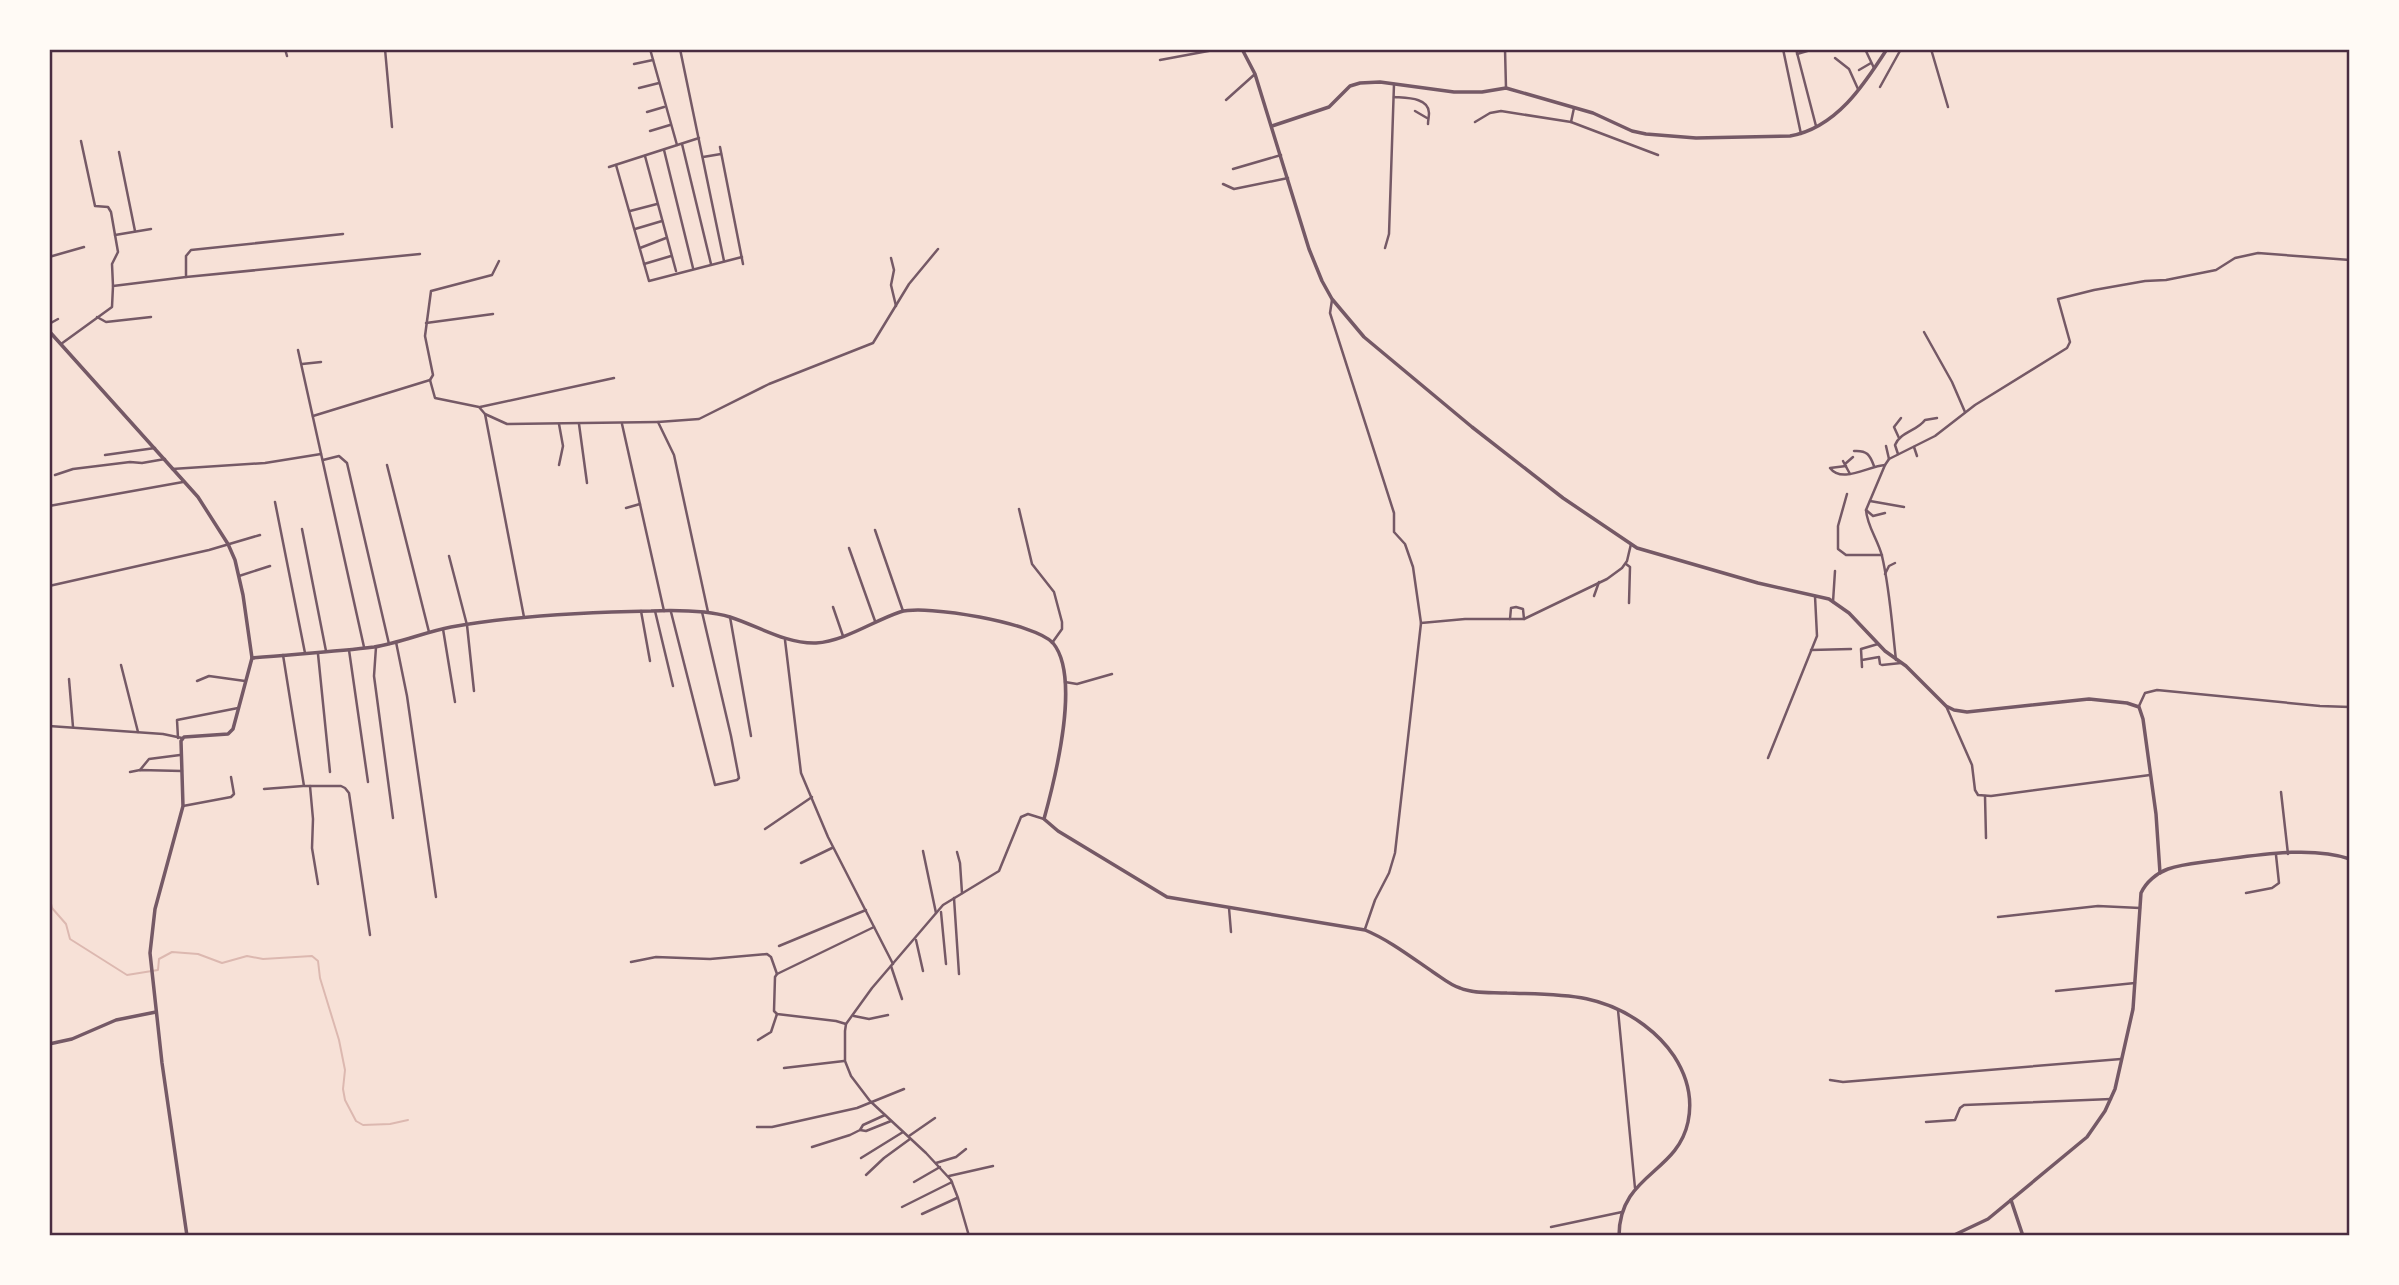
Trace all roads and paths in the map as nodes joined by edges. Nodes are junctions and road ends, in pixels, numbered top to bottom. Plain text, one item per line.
1 (285, 49) edge
2 (384, 49) edge
3 (650, 49) edge
4 (680, 49) edge
5 (1219, 49) edge
6 (1242, 49) edge
7 (1505, 49) edge
8 (1783, 49) edge
9 (1796, 49) edge
10 (1814, 49) edge
11 (1865, 49) edge
12 (1886, 49) edge
13 (1901, 49) edge
14 (1931, 49) edge
15 (1797, 54) junction
16 (287, 56) dead end
17 (1835, 58) dead end
18 (653, 60) junction
19 (1160, 60) dead end
20 (1871, 63) junction
21 (634, 64) dead end
22 (1874, 68) junction
23 (1859, 70) dead end
24 (1255, 74) junction
25 (659, 83) junction
26 (1394, 83) junction
27 (1880, 87) dead end
28 (639, 88) dead end
29 (1506, 88) junction
30 (1858, 89) junction
31 (1394, 97) junction
32 (1226, 100) dead end
33 (665, 106) junction
34 (1948, 107) dead end
35 (1574, 109) junction
36 (647, 111) dead end
37 (1415, 111) dead end
38 (1427, 118) junction
39 (1571, 121) junction
40 (1475, 122) dead end
41 (1428, 124) dead end
42 (670, 125) junction
43 (1272, 126) junction
44 (1816, 126) junction
45 (392, 127) dead end
46 (650, 131) dead end
47 (1801, 134) junction
48 (699, 138) junction
49 (81, 141) dead end
50 (682, 144) junction
51 (677, 145) junction
52 (720, 146) dead end
53 (664, 150) junction
54 (119, 152) dead end
55 (721, 154) junction
56 (1281, 155) junction
57 (1658, 155) dead end
58 (645, 156) junction
59 (703, 157) junction
60 (616, 165) junction
61 (609, 167) dead end
62 (1233, 169) dead end
63 (1288, 178) junction
64 (1223, 184) dead end
65 (657, 204) junction
66 (630, 211) junction
67 (662, 221) junction
68 (151, 229) dead end
69 (635, 229) junction
70 (135, 231) junction
71 (343, 234) dead end
72 (115, 235) junction
73 (666, 237) junction
74 (84, 247) dead end
75 (640, 248) junction
76 (1385, 248) dead end
77 (938, 249) dead end
78 (420, 254) dead end
79 (671, 256) junction
80 (49, 257) edge
81 (742, 257) junction
82 (891, 258) dead end
83 (2350, 260) edge
84 (499, 261) dead end
85 (724, 261) junction
86 (644, 264) junction
87 (711, 264) junction
88 (743, 264) dead end
89 (693, 268) junction
90 (676, 272) junction
91 (186, 278) junction
92 (113, 286) junction
93 (1332, 299) junction
94 (896, 306) junction
95 (493, 314) dead end
96 (97, 317) junction
97 (151, 317) dead end
98 (58, 319) dead end
99 (426, 323) junction
100 (49, 324) edge
101 (49, 331) edge
102 (1924, 332) dead end
103 (61, 344) junction
104 (299, 350) dead end
105 (320, 362) dead end
106 (302, 364) junction
107 (614, 378) dead end
108 (430, 380) junction
109 (479, 407) junction
110 (1965, 412) junction
111 (485, 414) junction
112 (313, 416) junction
113 (1901, 418) dead end
114 (1937, 418) dead end
115 (658, 422) junction
116 (579, 423) junction
117 (622, 424) junction
118 (559, 425) junction
119 (1899, 438) junction
120 (1886, 446) dead end
121 (1914, 447) junction
122 (155, 448) junction
123 (1854, 451) dead end
124 (321, 454) junction
125 (1899, 454) junction
126 (105, 455) dead end
127 (1917, 456) dead end
128 (1853, 457) dead end
129 (1889, 459) junction
130 (165, 460) junction
131 (323, 460) junction
132 (1844, 464) junction
133 (387, 465) dead end
134 (559, 465) dead end
135 (1885, 465) junction
136 (1874, 466) junction
137 (172, 469) junction
138 (1850, 474) junction
139 (55, 475) dead end
140 (184, 482) junction
141 (587, 483) dead end
142 (1847, 494) dead end
143 (1870, 500) junction
144 (275, 502) dead end
145 (640, 504) junction
146 (49, 506) edge
147 (1904, 507) dead end
148 (626, 508) dead end
149 (1019, 509) dead end
150 (1866, 510) junction
151 (1885, 513) dead end
152 (302, 529) dead end
153 (876, 530) dead end
154 (260, 535) dead end
155 (228, 544) junction
156 (1631, 544) junction
157 (849, 548) dead end
158 (1882, 555) junction
159 (449, 556) dead end
160 (1895, 563) dead end
161 (1626, 564) junction
162 (270, 566) dead end
163 (1835, 571) dead end
164 (1885, 574) junction
165 (239, 576) junction
166 (1599, 582) junction
167 (49, 586) edge
168 (1594, 596) dead end
169 (1815, 596) junction
170 (1833, 602) junction
171 (1629, 603) dead end
172 (833, 607) dead end
173 (641, 611) junction
174 (654, 611) junction
175 (664, 611) junction
176 (903, 611) junction
177 (671, 612) junction
178 (702, 612) junction
179 (708, 612) junction
180 (730, 617) junction
181 (525, 619) junction
182 (1510, 619) junction
183 (1524, 620) junction
184 (875, 621) junction
185 (1422, 623) junction
186 (467, 625) junction
187 (443, 629) junction
188 (429, 632) junction
189 (843, 636) junction
190 (785, 639) junction
191 (396, 642) junction
192 (1052, 643) junction
193 (389, 644) junction
194 (1878, 644) junction
195 (376, 647) junction
196 (364, 648) junction
197 (349, 649) junction
198 (1811, 650) junction
199 (326, 651) junction
200 (318, 652) junction
201 (305, 653) junction
202 (283, 655) junction
203 (252, 658) junction
204 (1848, 658) dead end
205 (1862, 660) junction
206 (1898, 661) junction
207 (650, 662) dead end
208 (121, 665) dead end
209 (1862, 667) dead end
210 (1112, 674) dead end
211 (69, 679) dead end
212 (197, 681) dead end
213 (247, 681) junction
214 (1065, 682) junction
215 (673, 686) dead end
216 (474, 691) dead end
217 (456, 702) dead end
218 (1946, 706) junction
219 (2139, 707) junction
220 (2350, 707) edge
221 (240, 708) junction
222 (49, 726) edge
223 (73, 727) junction
224 (138, 732) junction
225 (751, 736) dead end
226 (180, 738) junction
227 (181, 755) junction
228 (1768, 758) dead end
229 (140, 770) junction
230 (182, 771) junction
231 (130, 772) dead end
232 (330, 772) dead end
233 (2150, 775) junction
234 (231, 777) dead end
235 (368, 782) dead end
236 (304, 786) junction
237 (310, 786) junction
238 (264, 789) dead end
239 (2281, 792) dead end
240 (1985, 796) junction
241 (812, 797) junction
242 (183, 806) junction
243 (393, 818) dead end
244 (1044, 819) junction
245 (765, 829) dead end
246 (1986, 838) dead end
247 (834, 847) junction
248 (923, 851) dead end
249 (957, 852) dead end
250 (2288, 854) junction
251 (2276, 855) junction
252 (2350, 859) edge
253 (801, 863) dead end
254 (2160, 873) junction
255 (318, 884) dead end
256 (962, 893) junction
257 (2246, 893) dead end
258 (436, 897) dead end
259 (954, 898) junction
260 (1229, 908) junction
261 (2140, 908) junction
262 (940, 909) junction
263 (866, 910) junction
264 (937, 914) junction
265 (1998, 918) dead end
266 (874, 927) junction
267 (1365, 930) junction
268 (1230, 932) dead end
269 (370, 935) dead end
270 (916, 938) junction
271 (779, 946) dead end
272 (631, 962) dead end
273 (946, 964) dead end
274 (892, 965) junction
275 (923, 971) dead end
276 (777, 974) junction
277 (959, 974) dead end
278 (2136, 983) junction
279 (2056, 991) dead end
280 (902, 999) dead end
281 (1618, 1008) junction
282 (156, 1012) junction
283 (777, 1014) junction
284 (888, 1015) dead end
285 (852, 1016) junction
286 (846, 1024) junction
287 (758, 1040) dead end
288 (49, 1044) edge
289 (2121, 1059) junction
290 (845, 1061) junction
291 (784, 1068) dead end
292 (1830, 1080) dead end
293 (904, 1088) dead end
294 (2111, 1099) junction
295 (870, 1101) junction
296 (886, 1115) junction
297 (935, 1118) dead end
298 (891, 1121) junction
299 (1926, 1122) dead end
300 (757, 1127) dead end
301 (860, 1130) junction
302 (903, 1132) junction
303 (909, 1138) junction
304 (812, 1147) dead end
305 (966, 1149) dead end
306 (861, 1158) dead end
307 (938, 1165) junction
308 (993, 1166) dead end
309 (866, 1175) dead end
310 (948, 1177) junction
311 (914, 1182) dead end
312 (952, 1182) junction
313 (1635, 1188) junction
314 (958, 1198) junction
315 (2011, 1200) junction
316 (902, 1207) dead end
317 (1622, 1212) junction
318 (922, 1214) dead end
319 (1551, 1227) dead end
320 (187, 1236) edge
321 (969, 1236) edge
322 (1619, 1236) edge
323 (1952, 1236) edge
324 (2023, 1236) edge

1 - 16 street
2 - 45 street
3 - 18 street
4 - 48 street
5 - 19 street
6 - 24 street
7 - 29 street
8 - 47 street
9 - 15 street
10 - 15 street
11 - 20 street
12 - 22 street
13 - 27 street
14 - 34 street
15 - 44 street
17 - 30 street
18 - 21 street
18 - 25 street
20 - 22 street
20 - 23 street
22 - 30 street
24 - 32 street
24 - 43 street
25 - 28 street
25 - 33 street
26 - 29 street
26 - 31 street
26 - 43 street
29 - 35 street
30 - 44 street
31 - 38 street
31 - 76 street
33 - 36 street
33 - 42 street
35 - 39 street
35 - 47 street
37 - 38 street
38 - 41 street
39 - 40 street
39 - 57 street
42 - 46 street
42 - 51 street
43 - 56 street
44 - 47 street
48 - 50 street
48 - 59 street
49 - 72 street
50 - 51 street
50 - 87 street
51 - 53 street
52 - 55 street
53 - 58 street
53 - 89 street
54 - 70 street
55 - 59 street
55 - 81 street
56 - 62 street
56 - 63 street
58 - 60 street
58 - 65 street
59 - 85 street
60 - 61 street
60 - 66 street
63 - 64 street
63 - 93 street
65 - 66 street
65 - 67 street
66 - 69 street
67 - 69 street
67 - 73 street
68 - 70 street
69 - 75 street
70 - 72 street
71 - 91 street
72 - 92 street
73 - 75 street
73 - 79 street
74 - 80 street
75 - 86 street
77 - 94 street
78 - 91 street
79 - 86 street
79 - 90 street
81 - 85 street
81 - 88 street
82 - 94 street
83 - 110 street
84 - 99 street
85 - 87 street
86 - 90 street
87 - 89 street
89 - 90 street
91 - 92 street
92 - 96 street
93 - 156 street
93 - 185 street
94 - 115 street
95 - 99 street
96 - 97 street
96 - 103 street
98 - 100 street
99 - 108 street
101 - 103 street
102 - 110 street
103 - 122 street
104 - 106 street
105 - 106 street
106 - 112 street
107 - 109 street
108 - 109 street
108 - 112 street
109 - 111 street
110 - 121 street
111 - 118 street
111 - 181 street
112 - 124 street
113 - 119 street
114 - 119 street
115 - 117 street
115 - 179 street
116 - 117 street
116 - 118 street
116 - 141 street
117 - 145 street
118 - 134 street
119 - 125 street
120 - 129 street
121 - 125 street
121 - 127 street
122 - 126 street
122 - 130 street
123 - 136 street
124 - 131 street
124 - 137 street
125 - 129 street
128 - 132 street
129 - 135 street
130 - 137 street
130 - 139 street
131 - 193 street
131 - 196 street
132 - 138 street
132 - 138 street
133 - 188 street
135 - 136 street
135 - 143 street
136 - 138 street
137 - 140 street
140 - 146 street
140 - 155 street
142 - 158 street
143 - 147 street
143 - 150 street
144 - 201 street
145 - 148 street
145 - 175 street
149 - 192 street
150 - 151 street
150 - 158 street
152 - 199 street
153 - 176 street
154 - 155 street
155 - 165 street
155 - 167 street
156 - 161 street
156 - 169 street
157 - 184 street
158 - 164 street
159 - 186 street
160 - 164 street
161 - 166 street
161 - 171 street
162 - 165 street
163 - 170 street
164 - 206 street
165 - 203 street
166 - 168 street
166 - 183 street
169 - 170 street
169 - 198 street
170 - 194 street
172 - 189 street
173 - 174 street
173 - 181 street
173 - 207 street
174 - 175 street
174 - 215 street
175 - 177 street
176 - 184 street
176 - 192 street
177 - 178 street
177 - 178 street
178 - 179 street
179 - 180 street
180 - 190 street
180 - 225 street
181 - 186 street
182 - 183 street
182 - 183 street
182 - 185 street
184 - 189 street
185 - 267 street
186 - 187 street
186 - 216 street
187 - 188 street
187 - 217 street
188 - 191 street
189 - 190 street
190 - 241 street
191 - 193 street
191 - 258 street
192 - 214 street
193 - 195 street
194 - 205 street
194 - 206 street
195 - 196 street
195 - 243 street
196 - 197 street
197 - 199 street
197 - 235 street
198 - 204 street
198 - 228 street
199 - 200 street
200 - 201 street
200 - 232 street
201 - 202 street
202 - 203 street
202 - 236 street
203 - 213 street
205 - 206 street
205 - 209 street
206 - 218 street
208 - 224 street
210 - 214 street
211 - 223 street
212 - 213 street
213 - 221 street
214 - 244 street
218 - 219 street
218 - 240 street
219 - 220 street
219 - 233 street
221 - 226 street
221 - 226 street
222 - 223 street
223 - 224 street
224 - 226 street
226 - 227 street
227 - 229 street
227 - 230 street
229 - 230 street
229 - 231 street
230 - 242 street
233 - 240 street
233 - 254 street
234 - 242 street
236 - 237 street
236 - 238 street
237 - 255 street
237 - 269 street
239 - 250 street
240 - 246 street
241 - 245 street
241 - 247 street
242 - 282 street
244 - 256 street
244 - 260 street
247 - 253 street
247 - 263 street
248 - 264 street
249 - 256 street
250 - 251 street
250 - 252 street
251 - 254 street
251 - 257 street
254 - 261 street
256 - 259 street
259 - 262 street
259 - 277 street
260 - 267 street
260 - 268 street
261 - 265 street
261 - 278 street
262 - 264 street
262 - 273 street
263 - 266 street
263 - 271 street
264 - 270 street
266 - 274 street
266 - 276 street
267 - 281 street
270 - 274 street
270 - 275 street
272 - 276 street
274 - 280 street
274 - 285 street
276 - 283 street
278 - 279 street
278 - 289 street
281 - 313 street
281 - 313 street
282 - 288 street
282 - 320 street
283 - 286 street
283 - 287 street
284 - 285 street
285 - 286 street
286 - 290 street
289 - 292 street
289 - 294 street
290 - 291 street
290 - 295 street
293 - 295 street
294 - 299 street
294 - 315 street
295 - 296 street
295 - 300 street
296 - 298 street
296 - 301 street
297 - 303 street
298 - 301 street
298 - 302 street
301 - 304 street
302 - 303 street
302 - 306 street
303 - 307 street
303 - 309 street
305 - 307 street
307 - 310 street
307 - 311 street
308 - 310 street
310 - 312 street
312 - 314 street
312 - 316 street
313 - 317 street
314 - 318 street
314 - 321 street
315 - 323 street
315 - 324 street
317 - 319 street
317 - 322 street

